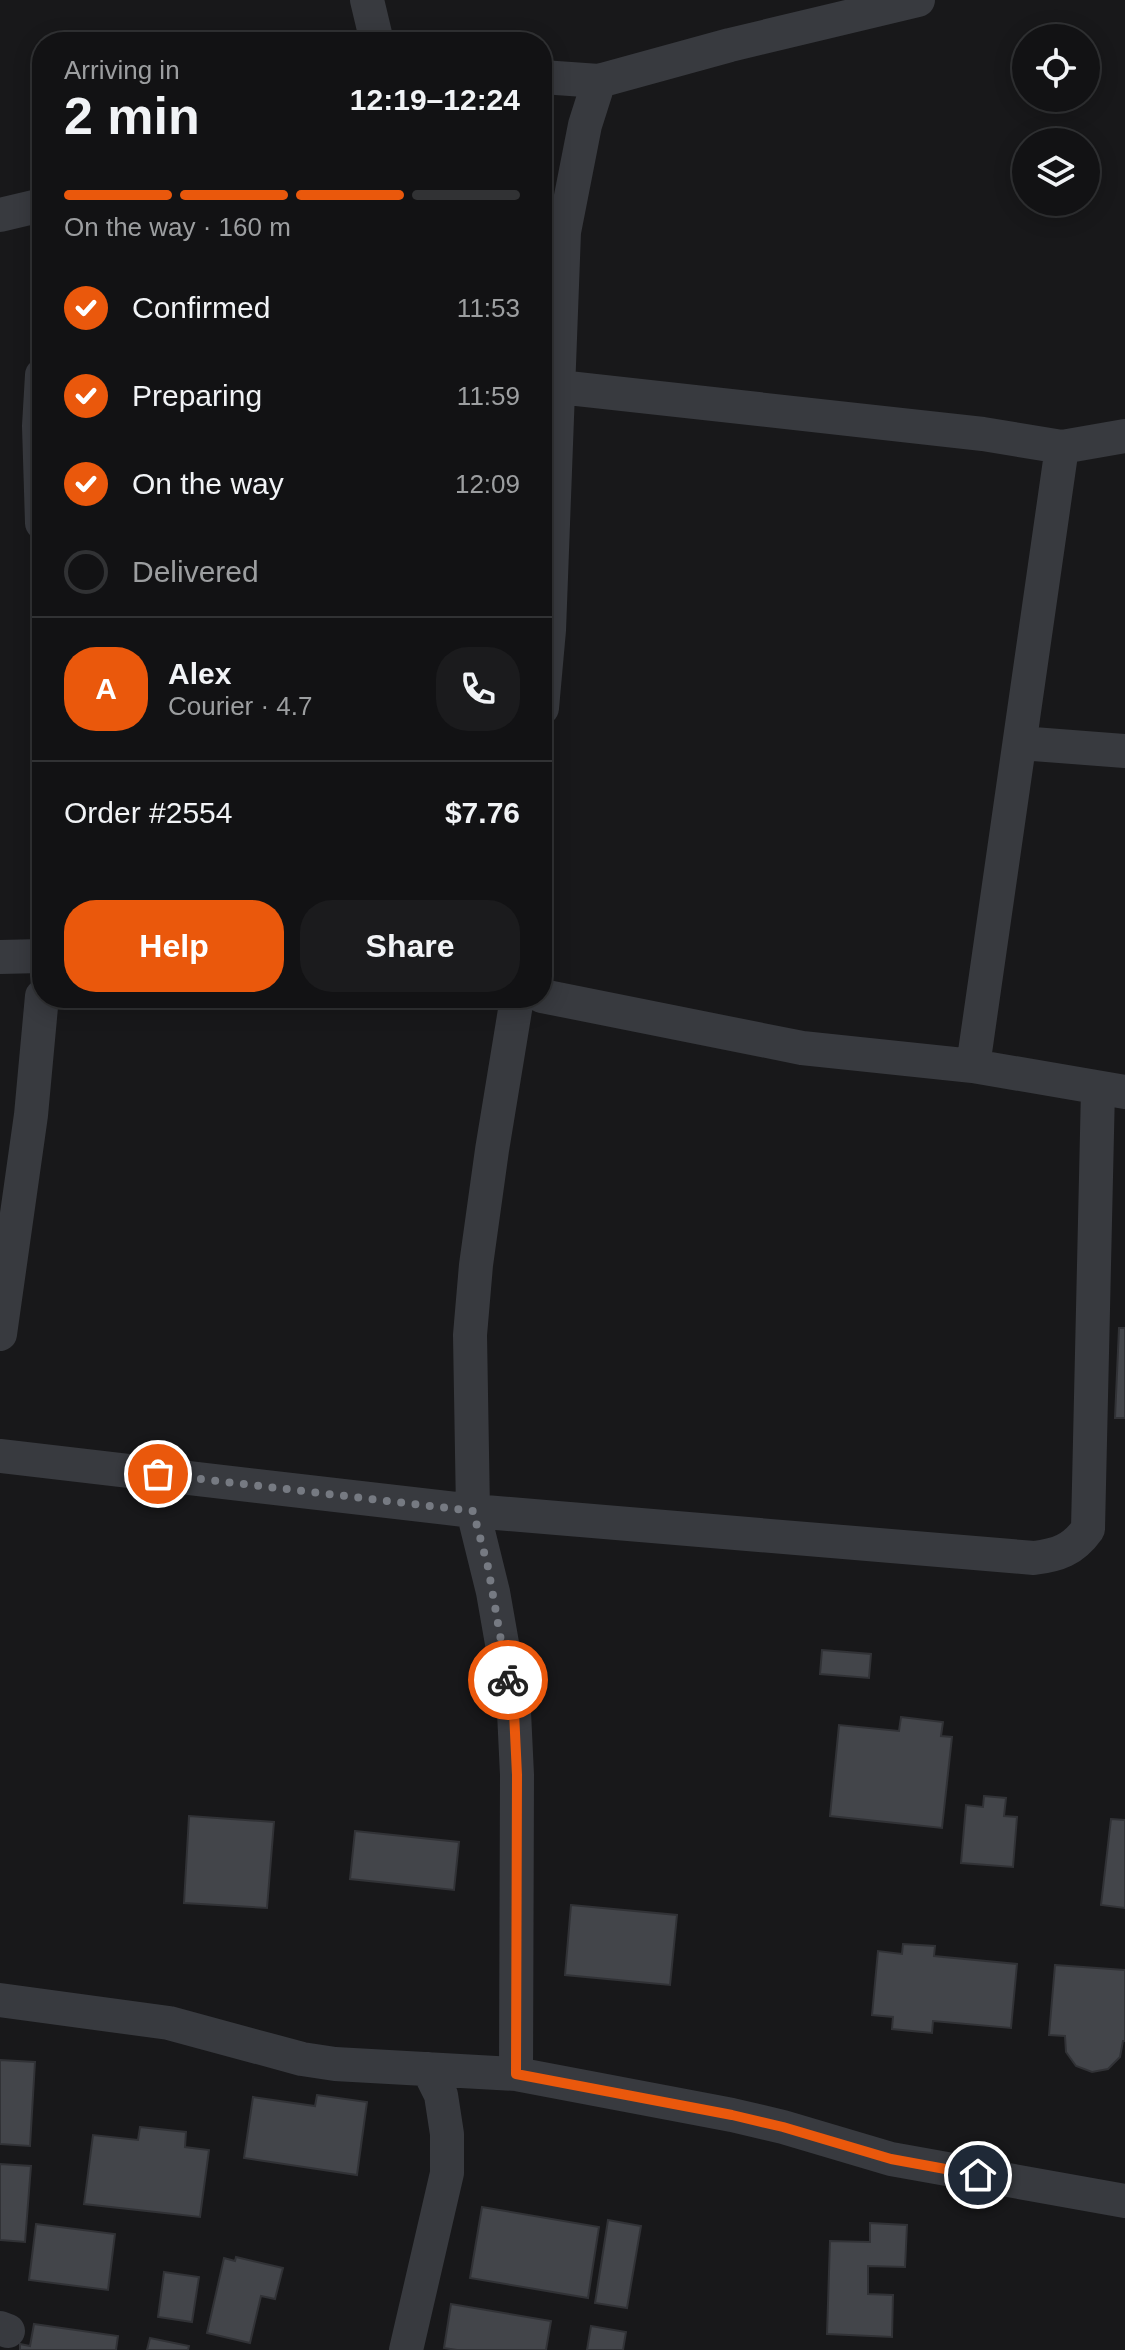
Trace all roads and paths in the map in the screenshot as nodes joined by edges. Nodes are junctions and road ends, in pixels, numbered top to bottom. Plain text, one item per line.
1 (367, 0) edge
2 (918, 0) edge
3 (375, 32) edge
4 (552, 78) edge
5 (599, 81) junction
6 (32, 207) edge
7 (0, 215) edge
8 (559, 387) junction
9 (1125, 436) edge
10 (1062, 447) junction
11 (552, 557) edge
12 (1020, 743) junction
13 (1125, 751) edge
14 (32, 956) edge
15 (0, 957) edge
16 (552, 998) edge
17 (41, 1008) edge
18 (515, 1008) edge
19 (973, 1066) junction
20 (1111, 1090) edge
21 (0, 1334) edge
22 (0, 1456) edge
23 (473, 1511) junction
24 (0, 2000) edge
25 (428, 2069) junction
26 (516, 2074) junction
27 (1125, 2201) edge
28 (406, 2350) edge

1 - 3 street
2 - 5 street
4 - 5 street
5 - 8 street
6 - 7 street
8 - 10 street
8 - 11 street
9 - 10 street
10 - 12 street
12 - 13 street
12 - 19 street
14 - 15 street
16 - 19 street
17 - 21 street
18 - 23 street
19 - 20 street
20 - 23 street
22 - 23 street
23 - 26 street
24 - 25 street
25 - 26 street
25 - 28 street
26 - 27 street

